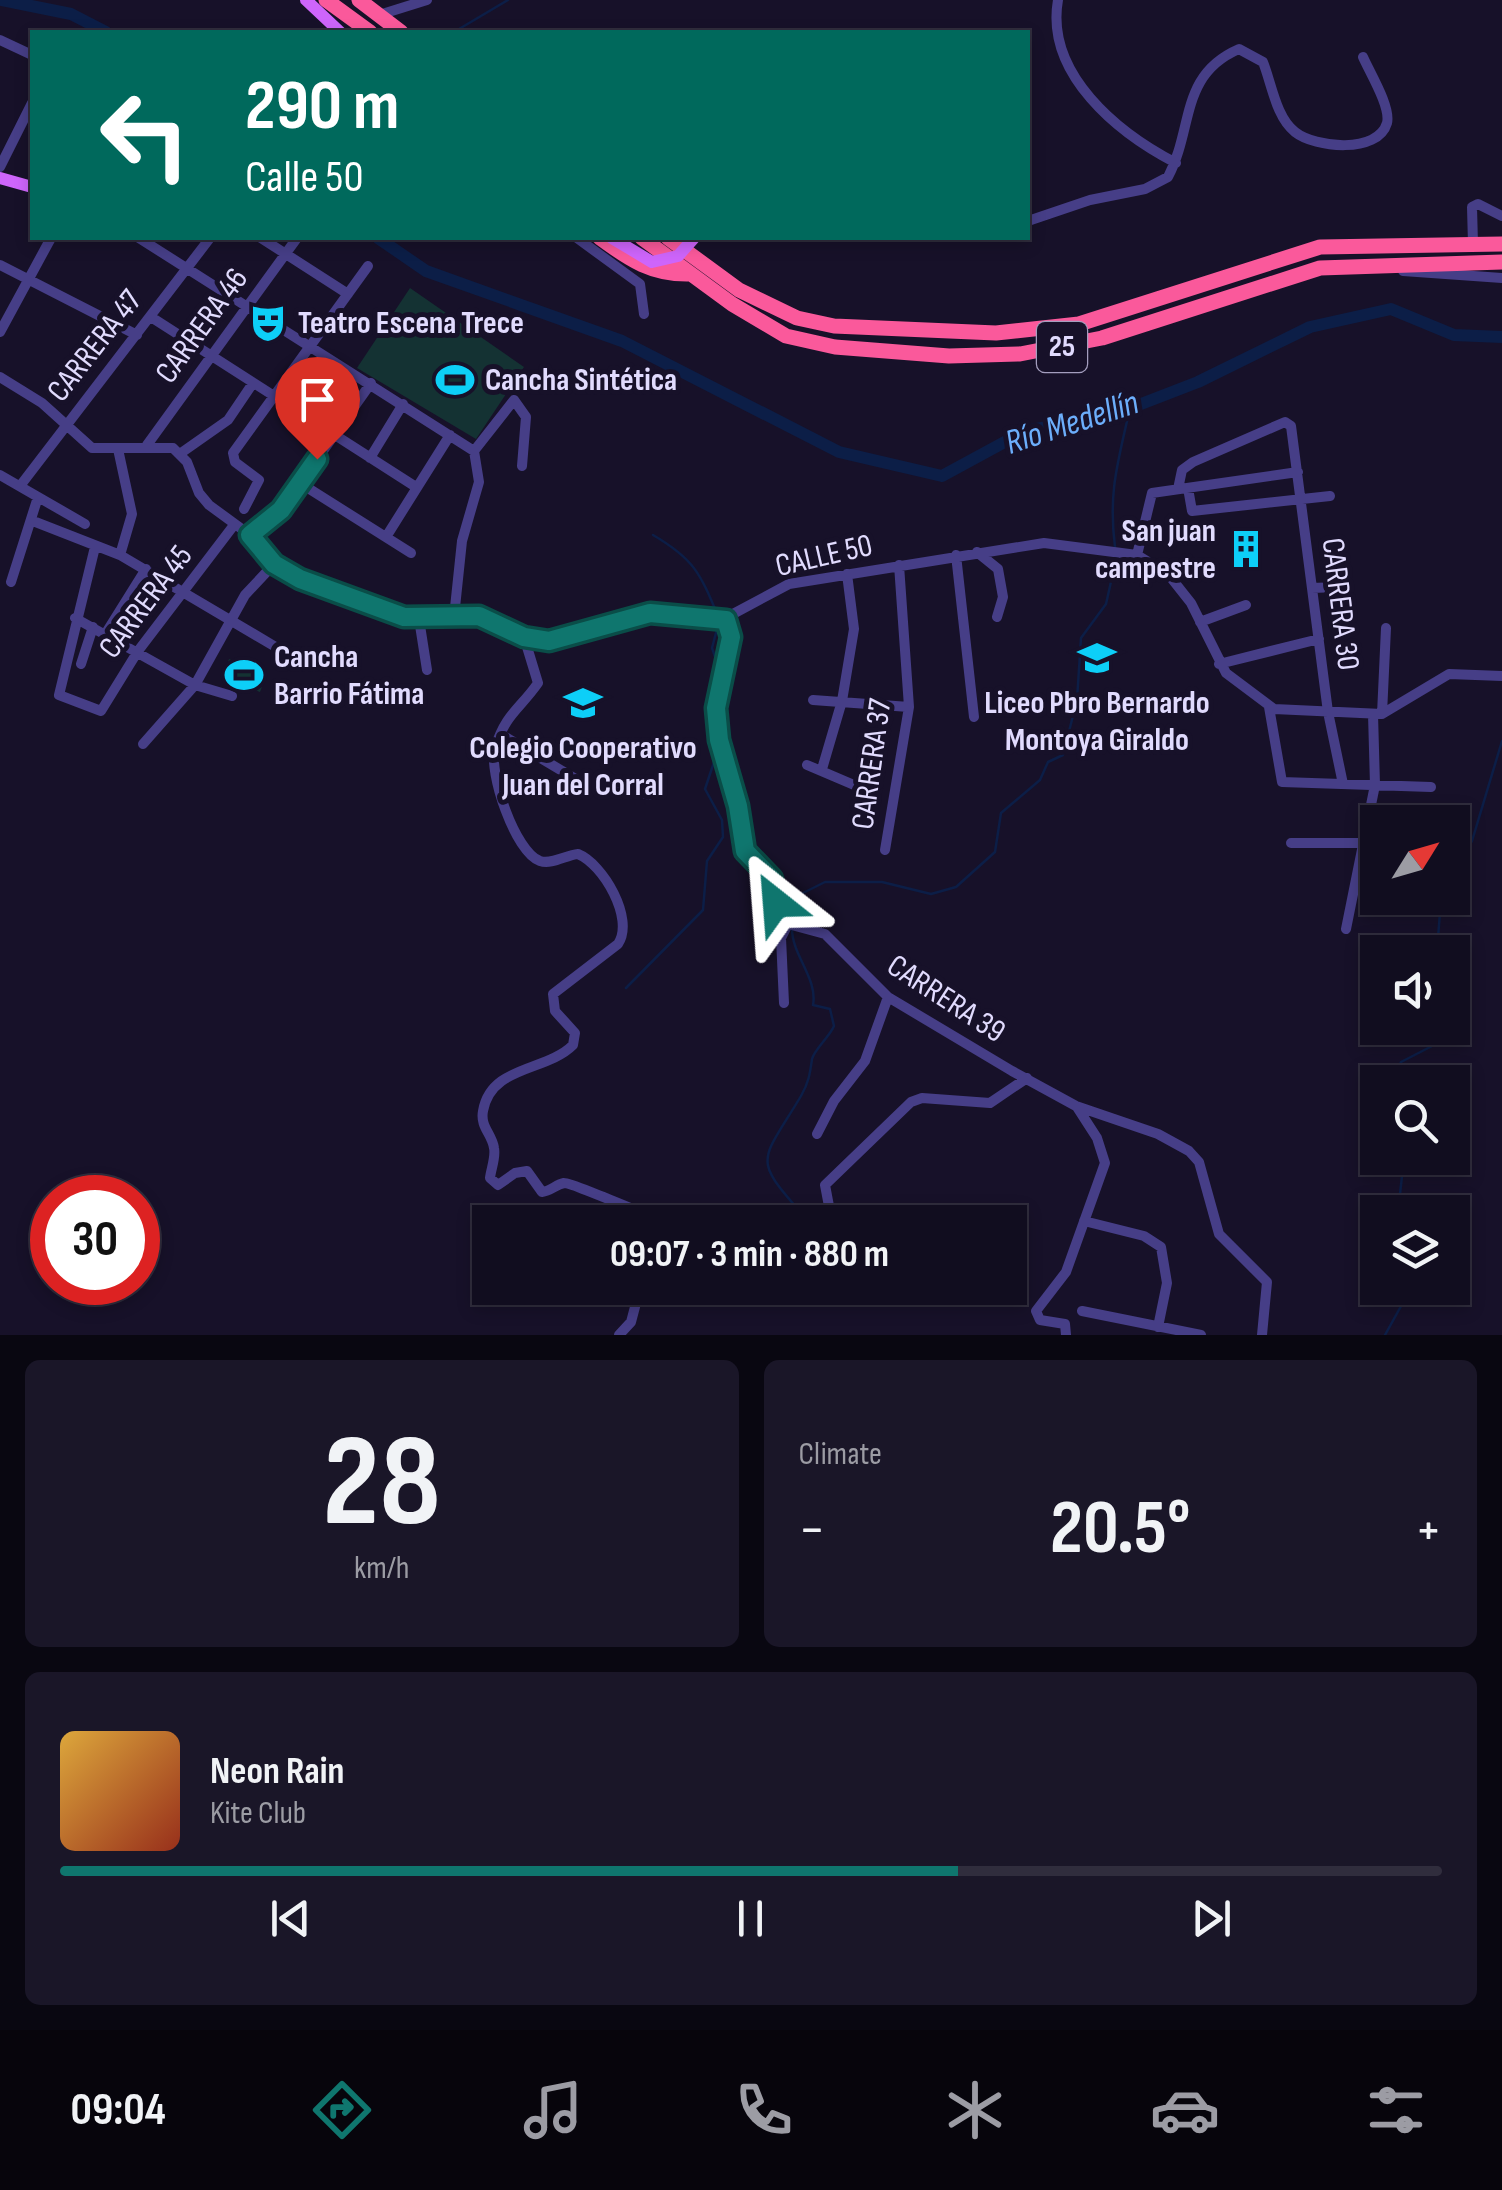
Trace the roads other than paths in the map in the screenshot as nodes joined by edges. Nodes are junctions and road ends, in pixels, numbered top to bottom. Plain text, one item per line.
1 (306, 0) edge
2 (326, 0) edge
3 (359, 0) edge
4 (427, 0) edge
5 (1058, 0) edge
6 (404, 8) junction
7 (379, 15) junction
8 (338, 30) edge
9 (367, 30) edge
10 (398, 30) edge
11 (400, 30) edge
12 (0, 40) edge
13 (30, 53) edge
14 (1364, 57) dead end
15 (30, 107) edge
16 (1176, 163) junction
17 (0, 167) edge
18 (0, 178) edge
19 (30, 186) edge
20 (1502, 216) edge
21 (1030, 221) edge
22 (50, 240) edge
23 (142, 240) edge
24 (209, 240) edge
25 (263, 240) edge
26 (296, 240) edge
27 (580, 240) edge
28 (603, 240) edge
29 (615, 240) edge
30 (645, 240) edge
31 (671, 240) edge
32 (692, 240) edge
33 (1473, 244) junction
34 (1502, 244) edge
35 (286, 254) junction
36 (1502, 262) edge
37 (1383, 264) junction
38 (0, 265) edge
39 (368, 266) dead end
40 (188, 268) junction
41 (690, 274) junction
42 (1502, 278) edge
43 (28, 280) junction
44 (348, 294) junction
45 (248, 306) junction
46 (644, 314) dead end
47 (151, 317) junction
48 (0, 332) edge
49 (137, 334) junction
50 (311, 346) junction
51 (211, 356) junction
52 (0, 377) edge
53 (252, 383) junction
54 (371, 383) junction
55 (273, 397) junction
56 (404, 404) junction
57 (65, 425) junction
58 (334, 435) junction
59 (450, 435) junction
60 (147, 445) junction
61 (118, 450) junction
62 (474, 451) junction
63 (182, 453) junction
64 (370, 458) junction
65 (522, 466) dead end
66 (1298, 472) junction
67 (0, 475) edge
68 (300, 483) junction
69 (20, 486) junction
70 (416, 487) junction
71 (1183, 488) junction
72 (1302, 496) junction
73 (1330, 496) dead end
74 (38, 497) junction
75 (244, 509) dead end
76 (33, 521) junction
77 (85, 524) dead end
78 (234, 525) junction
79 (250, 535) junction
80 (386, 537) junction
81 (95, 547) junction
82 (977, 552) junction
83 (411, 553) dead end
84 (120, 555) junction
85 (956, 555) junction
86 (1136, 555) junction
87 (274, 564) junction
88 (900, 565) junction
89 (146, 569) junction
90 (847, 574) junction
91 (11, 582) dead end
92 (1338, 587) dead end
93 (1312, 588) junction
94 (185, 592) junction
95 (1246, 605) dead end
96 (454, 617) junction
97 (997, 617) dead end
98 (75, 618) junction
99 (419, 619) junction
100 (232, 620) junction
101 (726, 620) junction
102 (1200, 622) junction
103 (93, 627) junction
104 (1386, 628) dead end
105 (106, 633) junction
106 (524, 637) junction
107 (1318, 638) junction
108 (274, 646) dead end
109 (138, 651) junction
110 (81, 664) dead end
111 (1219, 664) junction
112 (427, 670) dead end
113 (1502, 676) edge
114 (195, 685) junction
115 (232, 696) dead end
116 (813, 700) dead end
117 (842, 700) junction
118 (1269, 706) junction
119 (909, 707) junction
120 (1328, 712) junction
121 (1378, 714) junction
122 (974, 717) dead end
123 (502, 735) junction
124 (143, 744) dead end
125 (807, 766) dead end
126 (822, 769) junction
127 (1343, 784) junction
128 (1375, 784) junction
129 (854, 785) dead end
130 (1431, 786) dead end
131 (649, 795) dead end
132 (1370, 805) edge
133 (1360, 842) edge
134 (1291, 843) dead end
135 (885, 850) dead end
136 (1360, 853) edge
137 (788, 924) junction
138 (1346, 930) dead end
139 (888, 998) junction
140 (784, 1004) dead end
141 (1027, 1078) junction
142 (1076, 1106) junction
143 (817, 1134) dead end
144 (614, 1205) edge
145 (828, 1205) edge
146 (1084, 1221) junction
147 (636, 1305) edge
148 (1082, 1311) dead end
149 (1117, 1318) junction
150 (1158, 1327) junction
151 (619, 1335) edge
152 (1066, 1335) edge
153 (1114, 1335) edge
154 (1201, 1335) edge
155 (1262, 1335) edge

1 - 8 main road
2 - 9 highway
3 - 7 highway
4 - 6 street
5 - 16 street
6 - 7 street
6 - 11 street
7 - 10 highway
12 - 13 street
14 - 16 street
15 - 17 street
16 - 21 street
18 - 19 main road
20 - 33 street
22 - 43 street
23 - 40 street
24 - 40 street, CARRERA 47
25 - 35 street
26 - 35 street, CARRERA 46
27 - 46 street
28 - 41 highway
29 - 32 main road, bridge
30 - 41 highway, 25
31 - 33 highway, 25
33 - 34 highway, 25
35 - 44 street
35 - 45 street, CARRERA 46
36 - 37 highway, 25
37 - 41 highway, 25
37 - 42 street
38 - 43 street
39 - 44 street
40 - 45 street
40 - 47 street, CARRERA 47
43 - 48 street
43 - 49 street
44 - 50 street
45 - 50 street
45 - 51 street, CARRERA 46
47 - 49 street, CARRERA 47
47 - 51 street
49 - 57 street, CARRERA 47
50 - 54 street
50 - 55 street
51 - 53 street
51 - 60 street, CARRERA 46
52 - 57 street
53 - 55 street
53 - 63 street
54 - 56 street
54 - 58 street
55 - 58 street
55 - 75 street
56 - 59 street
56 - 64 street
57 - 61 street
57 - 69 street, CARRERA 47
58 - 64 street
58 - 68 street
59 - 62 street
59 - 70 street
60 - 61 street
60 - 63 street
61 - 84 street
62 - 65 street
62 - 96 street
63 - 78 street
64 - 70 street
66 - 71 street
66 - 71 street, CARRERA 30
66 - 72 street, CARRERA 30
67 - 69 street
68 - 79 street
68 - 80 street
69 - 74 street
70 - 80 street
71 - 72 street
71 - 86 street
72 - 73 street
72 - 93 street, CARRERA 30
74 - 76 street
74 - 77 street
76 - 81 street
76 - 91 street
78 - 79 street
78 - 94 street, CARRERA 45
79 - 87 street
80 - 83 street
81 - 84 street
81 - 98 street
82 - 85 street, CALLE 50
82 - 86 street, CALLE 50
82 - 97 street
84 - 89 street
85 - 88 street, CALLE 50
85 - 122 street
86 - 102 street, CALLE 50
87 - 99 street
87 - 100 street
88 - 90 street, CALLE 50
88 - 119 street, CARRERA 37
89 - 94 street
89 - 105 street
90 - 101 street, CALLE 50
90 - 117 street
92 - 93 street
93 - 107 street, CARRERA 30
94 - 100 street
94 - 109 street, CARRERA 45
95 - 102 street
96 - 99 street
96 - 106 street
98 - 103 street
98 - 109 street, CARRERA 45
99 - 112 street
100 - 108 street
100 - 114 street
101 - 106 street
101 - 137 street
102 - 111 street, CALLE 50
103 - 105 street
103 - 110 street
104 - 121 street
105 - 109 street
106 - 123 street
107 - 111 street
107 - 120 street, CARRERA 30
109 - 114 street
111 - 118 street, CALLE 50
113 - 121 street
114 - 115 street
114 - 124 street
116 - 117 street
117 - 119 street
117 - 126 street
118 - 120 street
118 - 127 street
119 - 135 street, CARRERA 37
120 - 121 street
120 - 127 street, CARRERA 30
121 - 128 street
123 - 131 street
123 - 144 street
125 - 126 street
126 - 129 street
127 - 128 street
128 - 130 street
128 - 132 street
133 - 134 street
136 - 138 street
137 - 139 street, CARRERA 39
137 - 140 street
139 - 141 street, CARRERA 39
139 - 143 street
141 - 142 street, CARRERA 39
141 - 145 street
142 - 146 street
142 - 155 street, CARRERA 39
146 - 150 street
146 - 152 street
147 - 151 street
148 - 149 street
149 - 150 street
149 - 153 street
150 - 154 street

